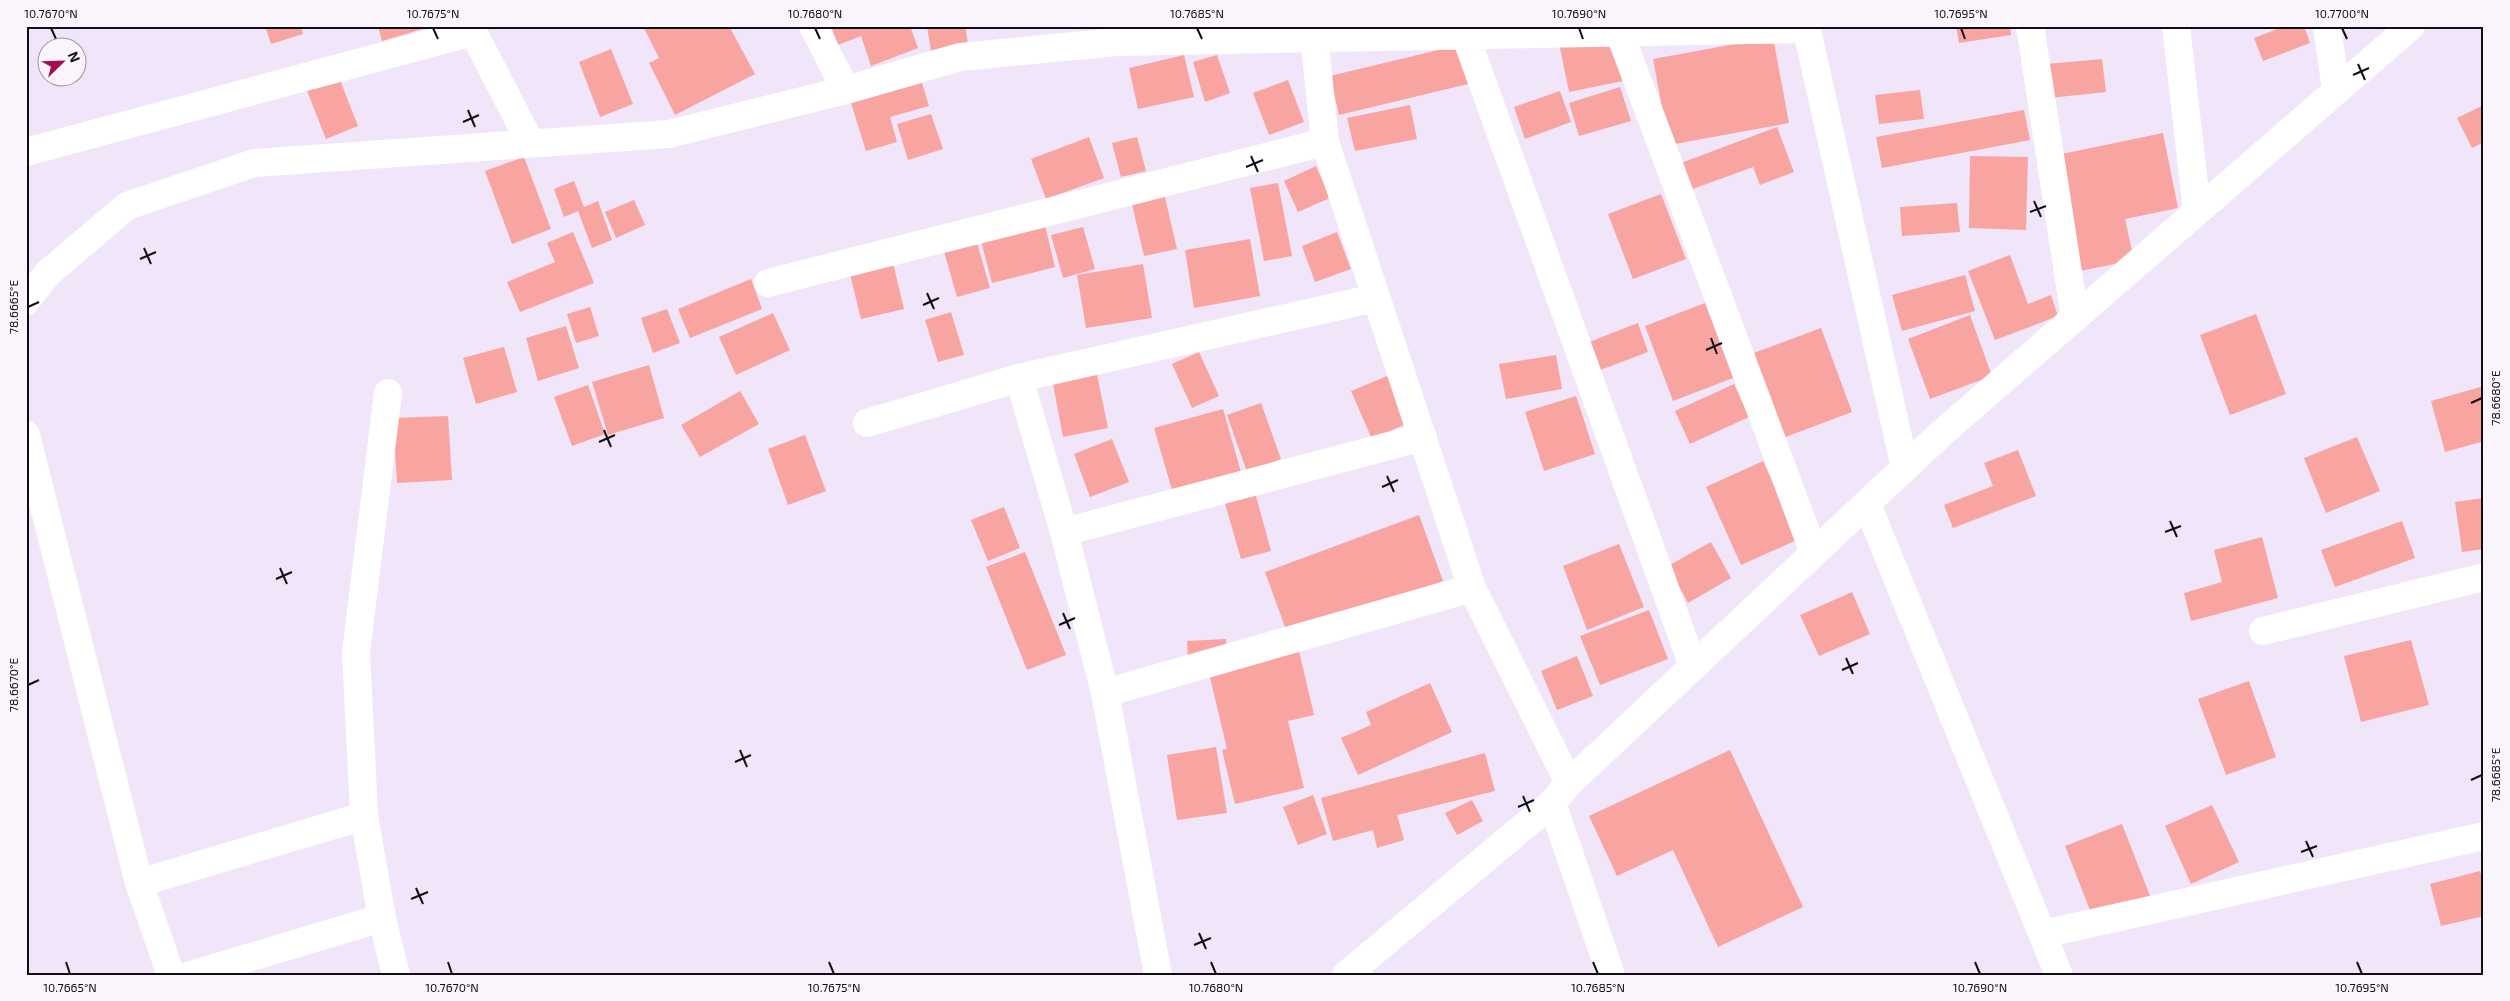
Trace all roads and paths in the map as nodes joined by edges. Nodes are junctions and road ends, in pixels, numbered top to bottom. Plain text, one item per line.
1 (814, 26) edge
2 (2030, 26) edge
3 (2176, 26) edge
4 (2327, 26) edge
5 (2411, 26) edge
6 (1807, 28) edge
7 (471, 29) edge
8 (1618, 29) edge
9 (1462, 30) edge
10 (1314, 32) edge
11 (1118, 34) edge
12 (846, 90) junction
13 (2336, 90) junction
14 (530, 142) junction
15 (1324, 142) junction
16 (26, 152) edge
17 (2198, 211) junction
18 (768, 283) dead end
19 (1375, 298) junction
20 (26, 301) edge
21 (2075, 318) junction
22 (1019, 378) junction
23 (388, 393) dead end
24 (867, 423) dead end
25 (26, 435) edge
26 (1423, 437) junction
27 (1905, 468) junction
28 (33, 489) edge
29 (1867, 504) junction
30 (1064, 532) junction
31 (1814, 553) junction
32 (2484, 577) edge
33 (1472, 588) junction
34 (2262, 631) dead end
35 (1693, 666) junction
36 (1105, 693) junction
37 (1560, 793) junction
38 (364, 816) junction
39 (2484, 836) edge
40 (139, 883) junction
41 (382, 918) junction
42 (2043, 934) junction
43 (171, 975) edge
44 (191, 975) edge
45 (396, 975) edge
46 (1158, 975) edge
47 (1346, 975) edge
48 (1611, 975) edge
49 (2059, 975) edge

1 - 12 street
2 - 21 street
3 - 17 street
4 - 13 street
5 - 13 street
6 - 8 street
6 - 27 street
7 - 14 street
7 - 16 street
8 - 9 street
8 - 31 street
9 - 10 street
9 - 35 street
10 - 11 street
10 - 15 street
11 - 12 street
12 - 14 street
13 - 17 street
14 - 20 street
15 - 18 street
15 - 19 street
17 - 21 street
19 - 22 street
19 - 26 street
21 - 27 street
22 - 24 street
22 - 30 street
23 - 38 street
25 - 28 street
26 - 30 street
26 - 33 street
27 - 29 street
28 - 40 street
29 - 31 street
29 - 42 street
30 - 36 street
31 - 35 street
32 - 34 street
33 - 36 street
33 - 37 street
35 - 37 street
36 - 46 street
37 - 47 street
37 - 48 street
38 - 40 street
38 - 41 street
39 - 42 street
40 - 43 street
41 - 44 street
41 - 45 street
42 - 49 street

